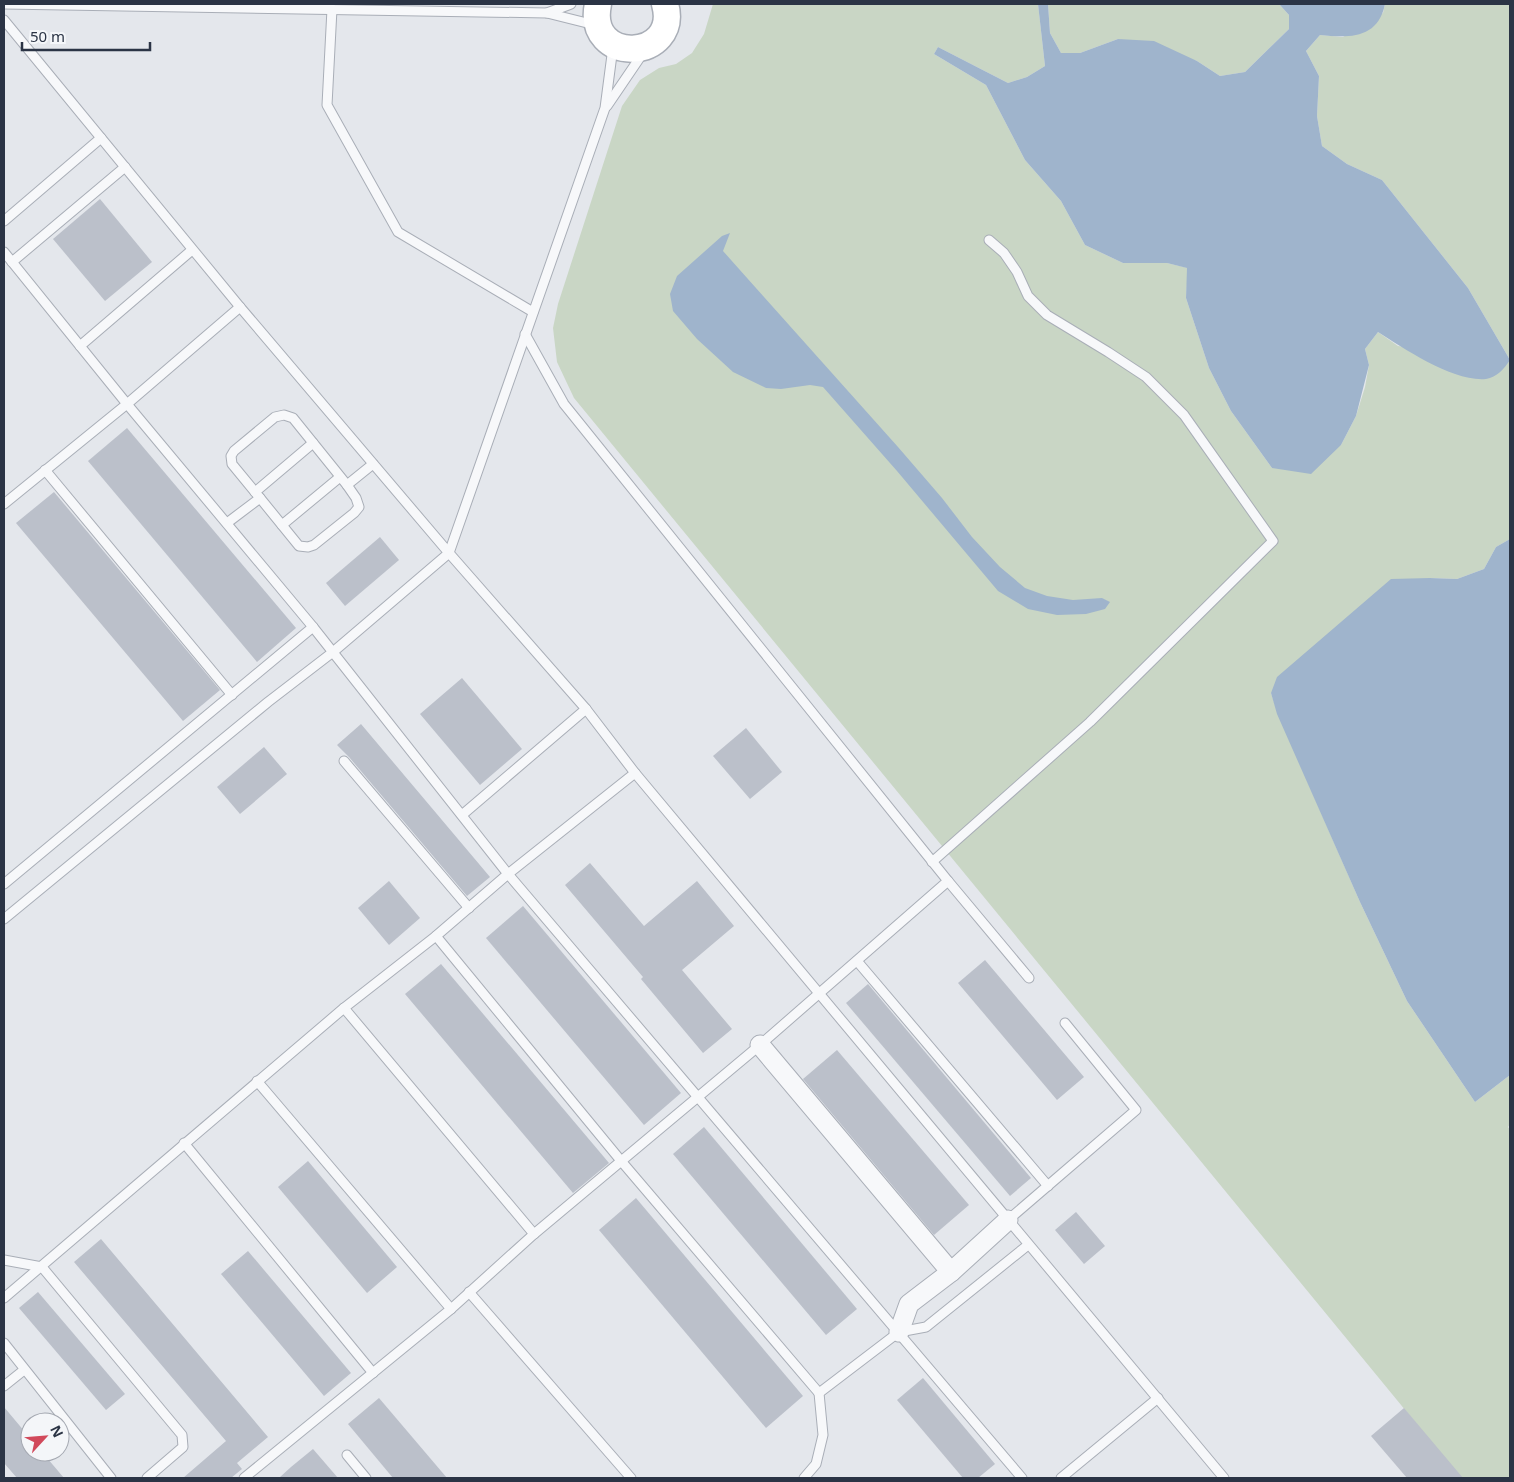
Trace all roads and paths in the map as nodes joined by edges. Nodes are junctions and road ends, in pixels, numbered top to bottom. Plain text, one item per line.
1 (4, 4) edge
2 (571, 4) edge
3 (332, 9) junction
4 (671, 10) edge
5 (547, 13) junction
6 (4, 20) edge
7 (603, 25) edge
8 (647, 46) junction
9 (606, 108) junction
10 (101, 138) junction
11 (125, 167) junction
12 (4, 221) edge
13 (989, 240) dead end
14 (192, 250) junction
15 (4, 252) edge
16 (12, 262) junction
17 (240, 307) junction
18 (533, 312) junction
19 (525, 334) junction
20 (80, 346) junction
21 (127, 404) junction
22 (313, 443) junction
23 (373, 464) junction
24 (45, 470) junction
25 (340, 477) junction
26 (346, 485) junction
27 (257, 495) junction
28 (4, 504) edge
29 (227, 523) junction
30 (282, 525) junction
31 (449, 553) junction
32 (313, 627) junction
33 (333, 652) junction
34 (232, 696) junction
35 (586, 709) junction
36 (344, 761) dead end
37 (635, 773) junction
38 (462, 815) junction
39 (932, 862) junction
40 (508, 874) junction
41 (948, 881) junction
42 (4, 884) edge
43 (469, 908) junction
44 (4, 919) edge
45 (436, 936) junction
46 (857, 961) junction
47 (1029, 978) dead end
48 (820, 993) junction
49 (344, 1008) junction
50 (1066, 1024) dead end
51 (760, 1045) junction
52 (257, 1081) junction
53 (698, 1097) junction
54 (184, 1143) junction
55 (622, 1162) junction
56 (1048, 1186) junction
57 (1008, 1220) junction
58 (534, 1234) junction
59 (1028, 1245) junction
60 (4, 1260) edge
61 (42, 1267) junction
62 (950, 1272) junction
63 (468, 1292) junction
64 (4, 1298) edge
65 (450, 1309) junction
66 (899, 1332) junction
67 (4, 1343) edge
68 (24, 1370) junction
69 (373, 1373) junction
70 (4, 1386) edge
71 (819, 1393) junction
72 (1158, 1398) junction
73 (346, 1455) dead end
74 (111, 1478) edge
75 (148, 1478) edge
76 (244, 1478) edge
77 (366, 1478) edge
78 (631, 1478) edge
79 (804, 1478) edge
80 (1022, 1478) edge
81 (1061, 1478) edge
82 (1224, 1478) edge

1 - 3 lane
2 - 5 lane
3 - 5 lane
3 - 18 lane
4 - 8 street
5 - 7 lane
6 - 10 lane
7 - 8 street
7 - 9 lane
8 - 9 lane
9 - 18 lane
10 - 11 lane
10 - 12 lane
11 - 14 lane
11 - 16 lane
13 - 39 lane
14 - 17 lane
14 - 20 lane
15 - 16 lane
16 - 20 lane
17 - 21 lane
17 - 23 lane
18 - 19 lane
19 - 31 lane
19 - 39 lane
20 - 21 lane
21 - 24 lane
21 - 29 lane
22 - 25 lane
22 - 27 lane
22 - 27 lane
23 - 26 lane
23 - 31 lane
24 - 28 lane
24 - 34 lane
25 - 26 lane
25 - 30 lane
26 - 30 lane
27 - 29 lane
27 - 30 lane
29 - 32 lane
31 - 33 lane
31 - 35 lane
32 - 33 lane
32 - 34 lane
33 - 38 lane
33 - 44 lane
34 - 42 lane
35 - 37 lane
35 - 38 lane
36 - 43 lane
37 - 40 lane
37 - 48 lane
38 - 40 lane
39 - 41 lane
40 - 43 lane
40 - 53 lane
41 - 46 lane
41 - 47 lane
43 - 45 lane
45 - 49 lane
45 - 55 lane
46 - 48 lane
46 - 56 lane
48 - 51 lane
48 - 57 lane
49 - 52 lane
49 - 58 lane
50 - 56 lane
51 - 53 lane
51 - 62 street
52 - 54 lane
52 - 65 lane
53 - 55 lane
53 - 66 lane
54 - 61 lane
54 - 69 lane
55 - 58 lane
55 - 71 lane
56 - 57 lane
57 - 59 lane
57 - 62 street
58 - 63 lane
59 - 66 lane
59 - 72 lane
60 - 61 lane
61 - 64 lane
61 - 75 lane
62 - 66 street
63 - 65 lane
63 - 78 lane
65 - 69 lane
66 - 71 lane
66 - 80 lane
67 - 68 lane
68 - 70 lane
68 - 74 lane
69 - 76 lane
71 - 79 lane
72 - 81 lane
72 - 82 lane
73 - 77 lane

